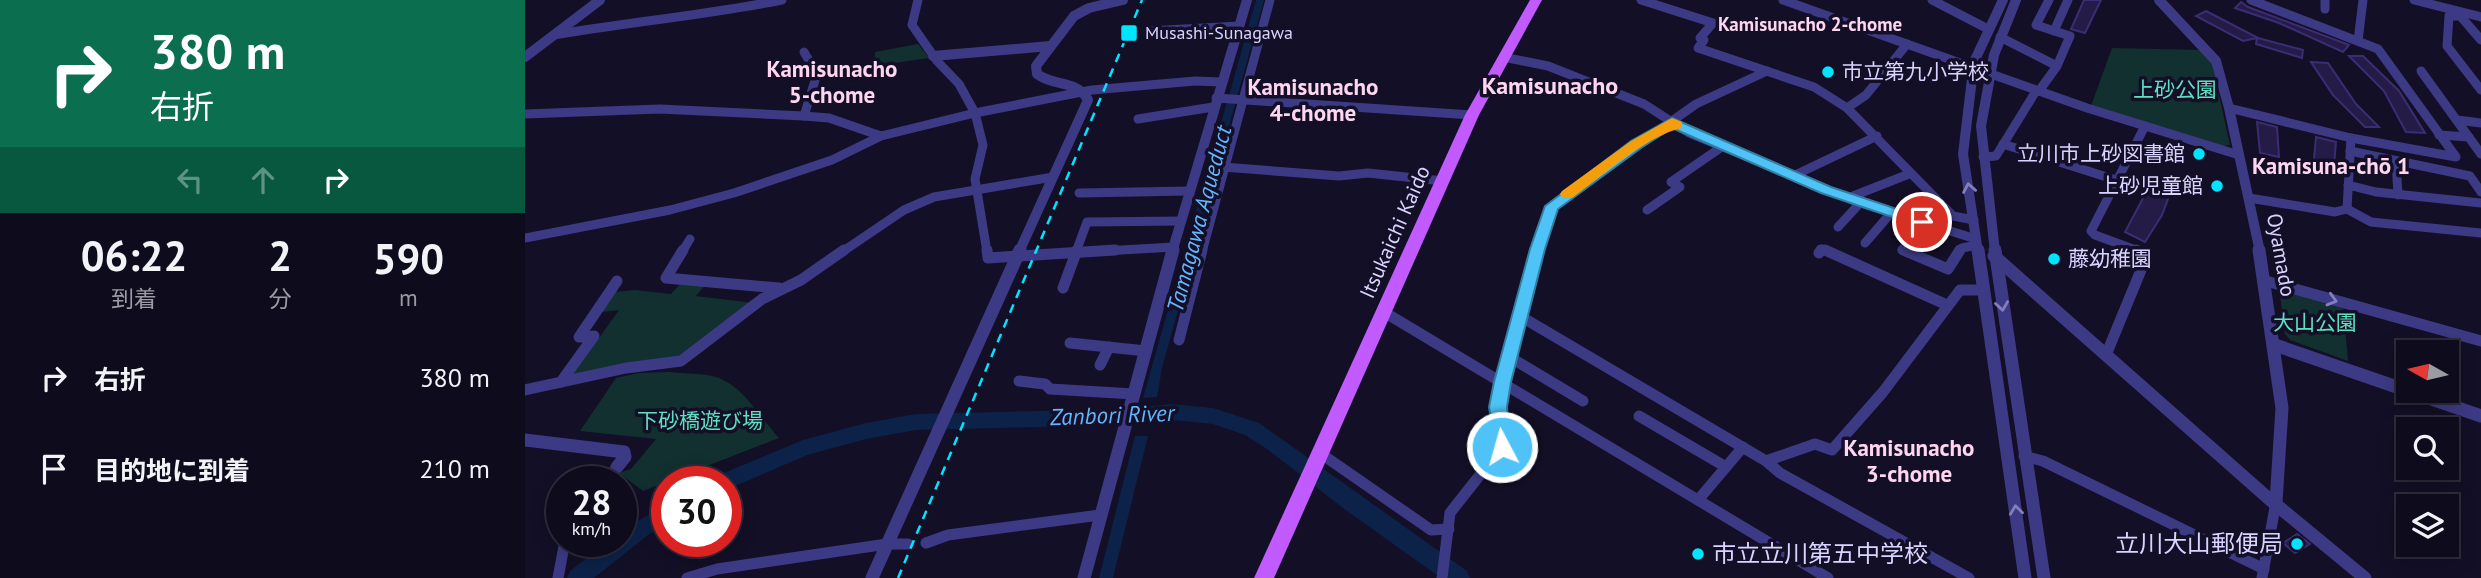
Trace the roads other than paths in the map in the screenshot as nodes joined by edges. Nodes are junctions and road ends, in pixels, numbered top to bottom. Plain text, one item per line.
1 (600, 0) edge
2 (782, 0) edge
3 (918, 0) edge
4 (1123, 0) edge
5 (1247, 0) edge
6 (1270, 0) edge
7 (1536, 0) edge
8 (1641, 0) edge
9 (1783, 0) edge
10 (2003, 0) edge
11 (2016, 0) edge
12 (2049, 0) edge
13 (2068, 0) edge
14 (2159, 0) edge
15 (2252, 0) edge
16 (2363, 0) edge
17 (2414, 0) edge
18 (1937, 1) edge
19 (1797, 2) edge
20 (2279, 5) edge
21 (2458, 13) junction
22 (2481, 17) edge
23 (1239, 26) junction
24 (1988, 29) junction
25 (1148, 31) dead end
26 (2054, 31) junction
27 (554, 35) junction
28 (2000, 37) junction
29 (2481, 40) edge
30 (2358, 41) junction
31 (1907, 44) junction
32 (1050, 46) junction
33 (804, 52) dead end
34 (525, 57) edge
35 (933, 57) junction
36 (1503, 57) junction
37 (2057, 66) junction
38 (1973, 68) junction
39 (1767, 71) junction
40 (2421, 71) dead end
41 (1989, 73) junction
42 (1222, 82) junction
43 (2481, 90) edge
44 (2038, 91) junction
45 (1085, 92) junction
46 (1239, 99) junction
47 (1217, 101) junction
48 (1847, 108) junction
49 (2229, 108) junction
50 (1478, 110) junction
51 (975, 113) junction
52 (525, 114) edge
53 (804, 116) junction
54 (1138, 119) dead end
55 (2457, 120) junction
56 (1672, 122) junction
57 (2481, 122) edge
58 (2145, 126) junction
59 (2439, 135) junction
60 (881, 136) junction
61 (1877, 136) junction
62 (2469, 137) junction
63 (2351, 138) junction
64 (2003, 144) junction
65 (1723, 146) junction
66 (2350, 151) junction
67 (2421, 151) junction
68 (2481, 153) edge
69 (2239, 155) junction
70 (1983, 158) junction
71 (2396, 161) junction
72 (1223, 167) junction
73 (2425, 167) junction
74 (1909, 174) junction
75 (1793, 176) junction
76 (1053, 177) junction
77 (2116, 180) junction
78 (1443, 181) junction
79 (2348, 185) junction
80 (977, 190) junction
81 (1189, 191) junction
82 (1079, 192) dead end
83 (2481, 192) edge
84 (2398, 195) junction
85 (1848, 198) junction
86 (2249, 198) junction
87 (1860, 203) junction
88 (2481, 203) edge
89 (2347, 209) junction
90 (1647, 210) dead end
91 (1891, 213) junction
92 (1974, 220) junction
93 (1181, 221) junction
94 (1925, 223) junction
95 (1838, 227) dead end
96 (2481, 233) edge
97 (525, 238) edge
98 (690, 239) dead end
99 (1976, 242) junction
100 (1865, 243) dead end
101 (1174, 247) junction
102 (1075, 253) junction
103 (1819, 253) dead end
104 (1018, 256) junction
105 (1996, 257) junction
106 (617, 281) dead end
107 (2266, 281) junction
108 (782, 288) junction
109 (1063, 288) dead end
110 (1984, 290) junction
111 (1947, 305) junction
112 (1384, 312) junction
113 (1520, 316) junction
114 (1178, 340) dead end
115 (2481, 341) edge
116 (1070, 343) dead end
117 (2275, 345) junction
118 (1109, 347) junction
119 (1146, 351) junction
120 (2106, 355) junction
121 (1509, 356) junction
122 (1100, 365) dead end
123 (1019, 381) dead end
124 (561, 382) junction
125 (1503, 382) junction
126 (525, 390) edge
127 (1132, 399) junction
128 (1583, 401) dead end
129 (947, 413) joint
130 (1639, 416) dead end
131 (2481, 416) edge
132 (525, 440) edge
133 (1743, 447) junction
134 (2024, 456) junction
135 (1319, 457) junction
136 (1766, 461) junction
137 (618, 466) edge
138 (1726, 467) junction
139 (1698, 500) junction
140 (2276, 502) junction
141 (1100, 515) junction
142 (1449, 530) junction
143 (926, 543) dead end
144 (887, 544) junction
145 (908, 544) dead end
146 (562, 557) edge
147 (2263, 573) edge
148 (558, 578) edge
149 (687, 578) edge
150 (872, 578) edge
151 (1084, 578) edge
152 (1264, 578) edge
153 (1442, 578) edge
154 (1828, 578) edge
155 (1969, 578) edge
156 (2025, 578) edge
157 (2045, 578) edge
158 (2365, 578) edge

1 - 27 street
2 - 27 street
3 - 35 street
4 - 32 street
5 - 23 street
6 - 46 street
7 - 36 main road, Itsukaichi Kaido
8 - 39 street
9 - 19 street
10 - 24 street
11 - 28 street
12 - 26 street
13 - 26 street
14 - 49 street, Oyamado
15 - 20 street
16 - 30 street
17 - 21 street
18 - 24 street
19 - 31 street
20 - 30 street
21 - 22 street
21 - 29 street
21 - 43 street
23 - 25 street
23 - 42 street
24 - 38 street
26 - 37 street
27 - 34 street
28 - 37 street
28 - 41 street
30 - 59 street
31 - 38 street
31 - 48 street
32 - 35 street
32 - 45 street
33 - 53 street
35 - 51 street
36 - 50 main road, Itsukaichi Kaido
36 - 56 street
37 - 44 street
38 - 41 street
92 -> 38 street
39 - 48 street
39 - 56 street
40 - 55 street
41 - 44 street
41 - 70 street
42 - 45 street
42 - 47 street
44 - 58 street
44 - 64 street
45 - 51 street
45 - 76 street
46 - 47 street
46 - 50 street
46 - 72 street
47 - 54 street
47 - 81 street
48 - 61 street
49 - 63 street
49 - 69 street, Oyamado
50 - 78 main road, Itsukaichi Kaido
51 - 60 street
51 - 80 street
52 - 53 street
53 - 60 street
55 - 57 street
55 - 62 street
56 - 65 street
56 - 113 street
58 - 69 street
58 - 77 street
59 - 62 street
59 - 67 street
60 - 97 street
61 - 74 street
61 - 75 street
62 - 68 street
63 - 66 street
63 - 67 street
64 - 70 street
64 - 77 street
65 - 75 street
65 - 90 street
66 - 71 street
66 - 79 street
67 - 73 street
69 - 86 street, Oyamado
70 - 105 street
71 - 73 street
71 - 84 street
72 - 78 street
72 - 114 street
73 - 83 street
74 - 85 street
74 - 92 street
75 - 85 street
76 - 80 street
76 - 104 street
77 - 120 street
78 - 112 main road, Itsukaichi Kaido
79 - 84 street
79 - 89 street
80 - 104 street
80 - 108 street
81 - 82 street
81 - 93 street
84 - 88 street
85 - 87 street
86 - 89 street
86 - 107 street, Oyamado
87 - 91 street
87 - 95 street
89 - 96 street
91 - 94 street
91 - 100 street
92 - 99 street
93 - 101 street
93 - 102 street
94 - 99 street
94 - 99 street
98 - 108 street
99 - 105 street
99 - 110 street
101 - 102 street
101 - 119 street
102 - 104 street
102 - 109 street
103 - 111 street
104 - 129 street
105 - 120 street
105 -> 134 street
106 - 124 street
107 -> 115 street
107 - 117 street, Oyamado
108 - 124 street
110 - 111 street
156 -> 110 street
111 - 136 street
112 - 125 street
112 - 135 main road, Itsukaichi Kaido
113 - 121 street
113 - 133 street
116 - 118 street
117 - 131 street
117 - 140 street, Oyamado
118 - 119 street
118 - 122 street
119 - 127 street
120 - 140 street
121 - 125 street
121 - 128 street
123 - 127 street
124 - 126 street
125 - 139 street
125 - 142 street
127 - 141 street
129 - 144 street
130 - 138 street
132 - 137 street
133 - 136 street
133 - 138 street
134 - 147 street
134 - 157 street
135 - 142 street
135 - 152 main road, Itsukaichi Kaido
136 - 155 street
138 - 139 street
139 - 154 street
140 - 147 street
140 - 158 street
141 - 143 street
141 - 151 street
142 - 153 street
144 - 145 street
144 - 149 street
144 - 150 street
146 - 148 street

